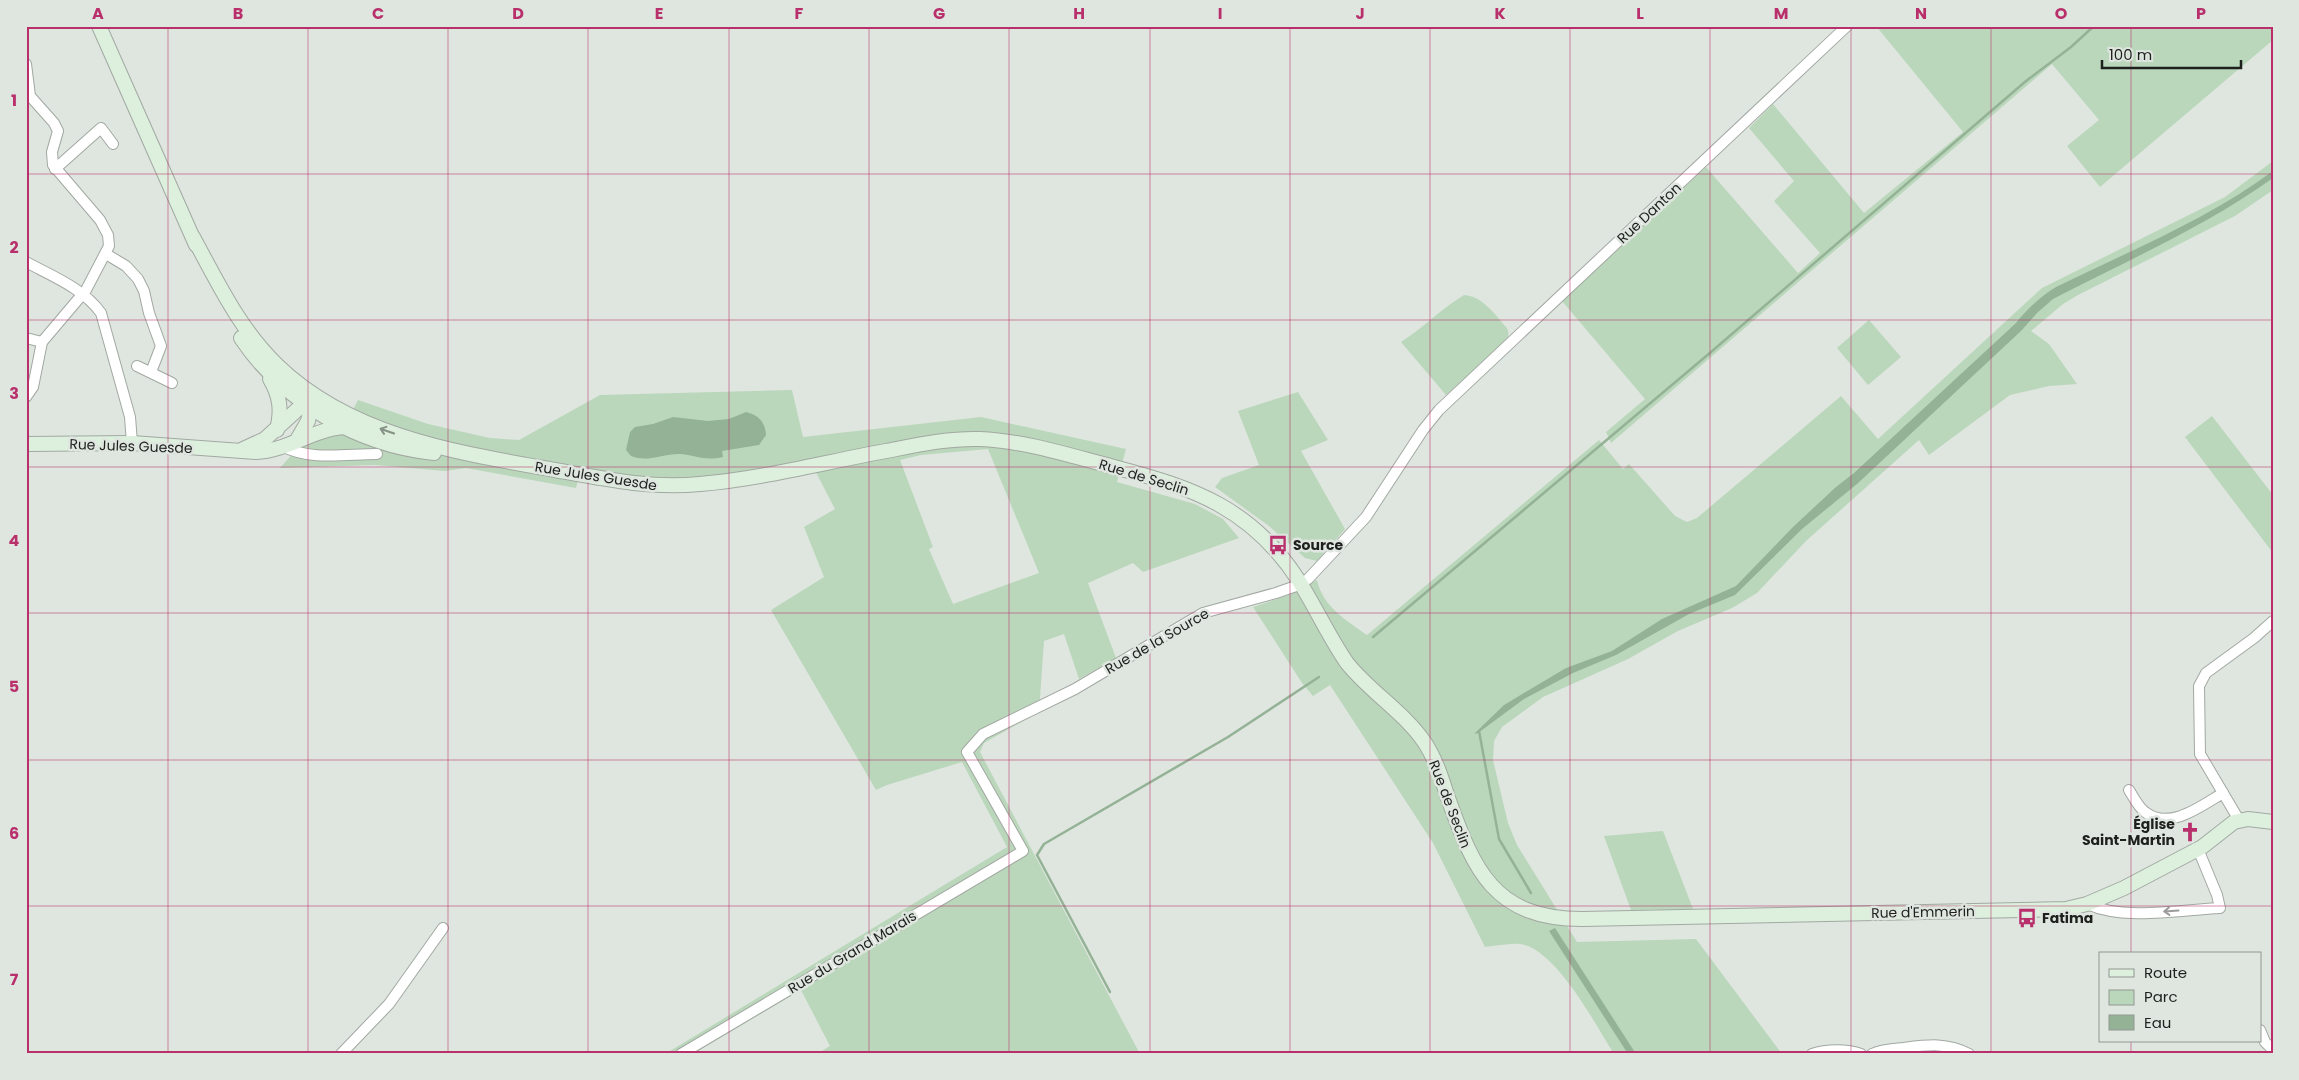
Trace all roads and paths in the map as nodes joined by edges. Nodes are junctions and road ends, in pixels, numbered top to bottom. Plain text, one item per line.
1 (99, 26) edge
2 (1847, 26) edge
3 (26, 64) edge
4 (113, 144) dead end
5 (55, 169) junction
6 (193, 237) junction
7 (106, 254) junction
8 (26, 262) edge
9 (82, 295) junction
10 (26, 338) edge
11 (42, 342) junction
12 (259, 361) junction
13 (137, 366) dead end
14 (151, 372) junction
15 (172, 383) dead end
16 (26, 397) edge
17 (1450, 400) joint
18 (310, 402) junction
19 (345, 427) junction
20 (277, 429) junction
21 (297, 440) junction
22 (132, 443) junction
23 (26, 444) edge
24 (282, 446) junction
25 (235, 451) junction
26 (377, 454) dead end
27 (484, 458) junction
28 (709, 484) joint
29 (1300, 584) junction
30 (2273, 621) edge
31 (2129, 790) dead end
32 (2223, 793) junction
33 (2239, 820) junction
34 (2273, 822) edge
35 (2198, 849) junction
36 (1023, 851) joint
37 (2087, 904) junction
38 (1549, 917) joint
39 (443, 928) dead end
40 (2262, 1035) edge
41 (2273, 1050) edge
42 (341, 1054) edge
43 (681, 1054) edge
44 (1812, 1054) edge
45 (1861, 1054) edge
46 (1872, 1054) edge
47 (1969, 1054) edge

1 - 6 main road
2 - 17 street, Rue Danton
3 - 5 street
4 - 5 street
5 - 7 street
6 - 12 main road
6 - 18 main road
7 - 9 street
7 - 14 street
8 - 9 street
9 - 11 street
9 - 22 street
10 - 11 street
11 - 16 street
12 - 18 main road
12 - 20 main road
13 - 14 street
14 - 15 street
17 - 29 street, Rue de la Source
18 - 19 main road
18 - 20 main road, Rue Jules Guesde
18 - 21 main road
27 -> 18 main road, Rue Jules Guesde
19 - 21 main road, Rue Jules Guesde
19 - 27 main road, Rue Jules Guesde
20 - 24 main road
20 - 25 main road, Rue Jules Guesde
21 - 24 main road, Rue Jules Guesde
22 - 23 main road, Rue Jules Guesde
22 - 25 main road, Rue Jules Guesde
24 - 25 main road, Rue Jules Guesde
24 - 26 street
27 - 28 main road, Rue Jules Guesde
28 - 29 main road, Rue de Seclin
29 - 36 street, Rue de la Source
29 - 38 main road, Rue de Seclin
30 - 32 street
31 - 32 street
32 - 33 street
33 - 34 main road
33 - 35 main road, Rue d'Emmerin
35 - 37 main road, Rue d'Emmerin
35 -> 37 street
36 - 43 street, Rue du Grand Marais
37 - 38 main road, Rue d'Emmerin
39 - 42 street
40 - 41 street
44 - 45 street
46 - 47 street

